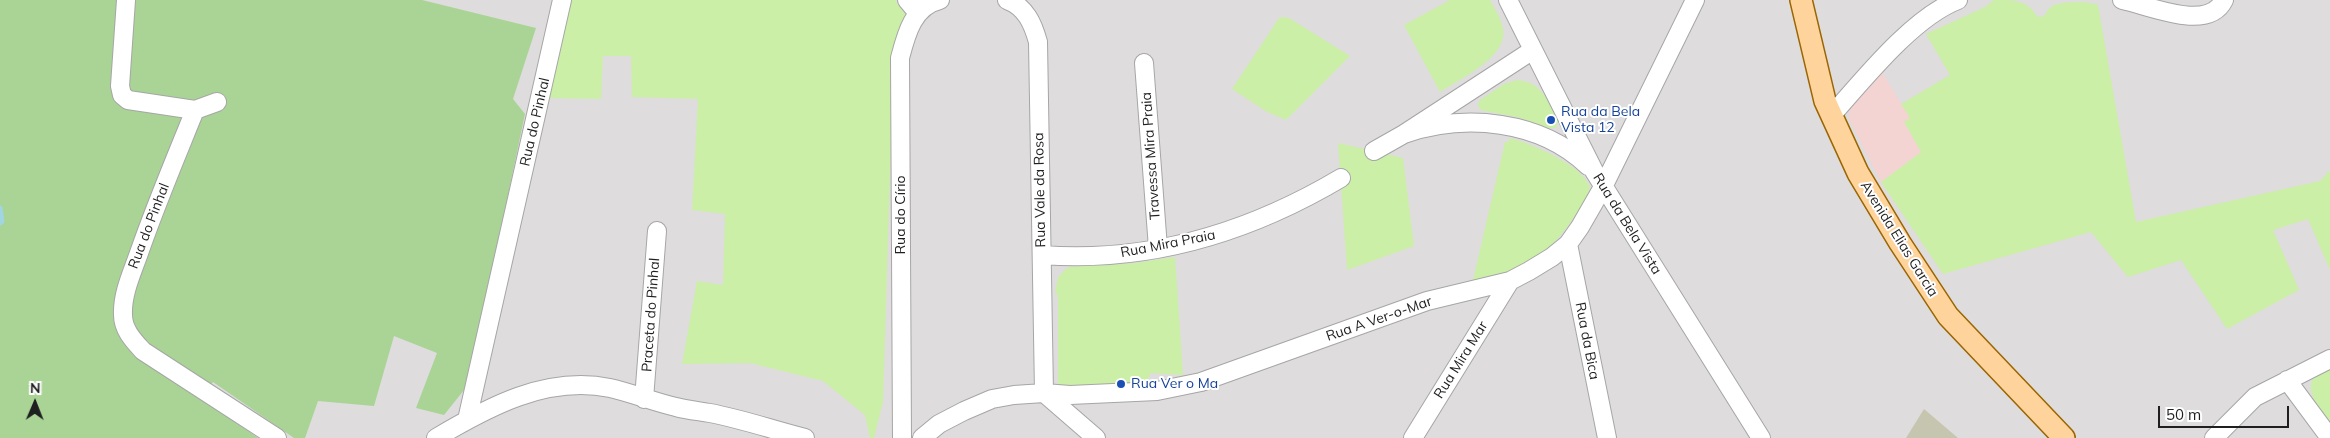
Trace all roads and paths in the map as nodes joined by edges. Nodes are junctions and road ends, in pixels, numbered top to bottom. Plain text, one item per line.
1 (126, 0) edge
2 (562, 0) edge
3 (940, 0) edge
4 (1008, 0) edge
5 (1508, 0) edge
6 (1695, 0) edge
7 (1802, 0) edge
8 (1958, 0) edge
9 (2122, 0) edge
10 (2224, 0) edge
11 (912, 6) edge
12 (1533, 50) junction
13 (1144, 63) dead end
14 (217, 102) dead end
15 (195, 110) junction
16 (1830, 116) junction
17 (1404, 134) junction
18 (1374, 151) dead end
19 (1594, 172) junction
20 (1341, 178) dead end
21 (1603, 187) junction
22 (657, 231) dead end
23 (1568, 244) junction
24 (1158, 248) junction
25 (1042, 255) junction
26 (1510, 281) junction
27 (2330, 359) edge
28 (2287, 380) junction
29 (1044, 393) junction
30 (644, 399) junction
31 (467, 420) junction
32 (770, 433) edge
33 (277, 438) edge
34 (436, 438) edge
35 (805, 438) edge
36 (902, 438) edge
37 (922, 438) edge
38 (1096, 438) edge
39 (1412, 438) edge
40 (1607, 438) edge
41 (1761, 438) edge
42 (2064, 438) edge
43 (2214, 438) edge
44 (2330, 438) edge

1 - 15 street
2 - 31 street, Rua do Pinhal
3 - 11 street
4 - 25 street, Rua Vale da Rosa
5 - 12 street, Rua da Bela Vista
6 - 21 street, Rua A Ver-o-Mar
7 - 16 main road, Avenida Elias Garcia
8 - 16 street
9 - 10 street
11 - 36 street, Rua do Círio
12 - 17 street
12 - 19 street, Rua da Bela Vista
13 - 24 street, Travessa Mira Praia
14 - 15 street
15 - 33 street, Rua do Pinhal
16 - 42 main road, Avenida Elias Garcia
17 - 18 street
17 - 19 street
19 - 21 street, Rua da Bela Vista
20 - 24 street, Rua Mira Praia
21 - 23 street, Rua A Ver-o-Mar
21 - 41 street, Rua da Bela Vista
22 - 30 street, Praceta do Pinhal
23 - 26 street, Rua A Ver-o-Mar
23 - 40 street, Rua da Bica
24 - 25 street, Rua Mira Praia
25 - 29 street, Rua Vale da Rosa
26 - 29 street, Rua A Ver-o-Mar
26 - 39 street, Rua Mira Mar
27 - 28 street
28 - 43 street
28 - 44 street
29 - 37 street, Rua A Ver-o-Mar
29 - 38 street
30 - 31 street
30 - 32 street
31 - 34 street
32 - 35 street

